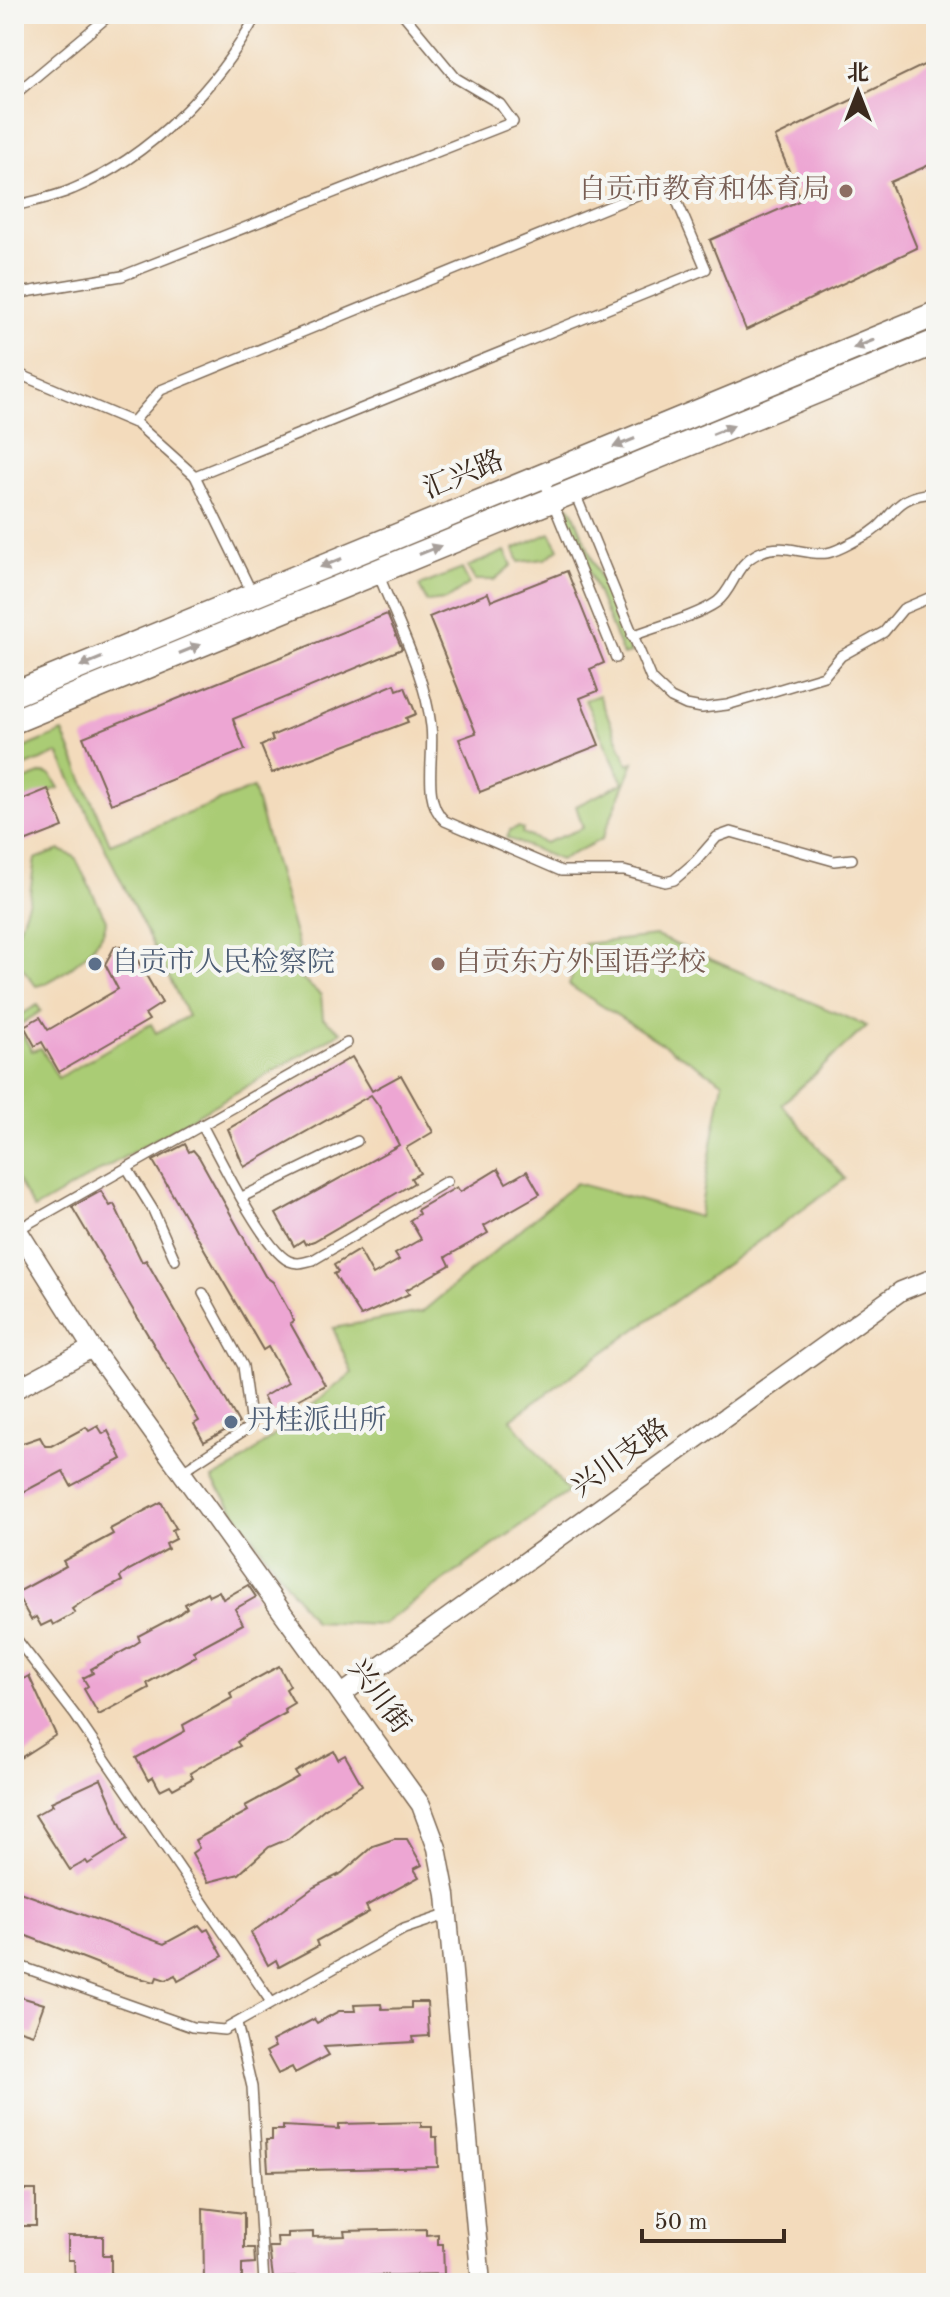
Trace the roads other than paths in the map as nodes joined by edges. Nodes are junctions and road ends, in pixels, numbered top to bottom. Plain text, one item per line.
1 (111, 14) edge
2 (257, 14) edge
3 (403, 14) edge
4 (14, 95) edge
5 (14, 206) edge
6 (14, 294) edge
7 (936, 314) edge
8 (936, 342) edge
9 (14, 372) edge
10 (133, 422) junction
11 (553, 472) junction
12 (195, 476) junction
13 (574, 491) junction
14 (936, 493) edge
15 (551, 500) junction
16 (367, 548) junction
17 (377, 572) junction
18 (253, 595) junction
19 (936, 595) edge
20 (632, 636) junction
21 (616, 658) dead end
22 (14, 694) edge
23 (14, 721) edge
24 (852, 859) dead end
25 (347, 1043) dead end
26 (202, 1125) junction
27 (357, 1141) dead end
28 (127, 1168) junction
29 (447, 1181) dead end
30 (242, 1197) junction
31 (16, 1227) edge
32 (175, 1260) dead end
33 (936, 1277) edge
34 (203, 1293) dead end
35 (92, 1348) junction
36 (14, 1390) edge
37 (181, 1472) junction
38 (14, 1636) edge
39 (342, 1694) junction
40 (449, 1914) junction
41 (14, 1964) edge
42 (271, 2002) junction
43 (237, 2024) junction
44 (264, 2283) edge
45 (481, 2283) edge

1 - 4 lane
2 - 5 lane
3 - 6 lane
7 -> 11 main road, 汇兴路
13 -> 8 main road
9 - 10 lane
10 - 12 lane
10 - 12 lane
11 - 13 lane
11 - 15 lane
11 - 16 main road, 汇兴路
12 - 18 lane
13 - 15 main road
13 - 20 lane
14 - 20 lane
17 -> 15 main road
15 - 21 lane
16 - 17 lane
16 -> 18 main road, 汇兴路
23 -> 17 main road
17 - 24 lane
18 -> 22 main road, 汇兴路
19 - 20 lane
25 - 26 lane
26 - 28 lane
26 - 30 lane
27 - 30 lane
28 - 31 lane
28 - 32 lane
29 - 30 lane
31 - 35 street, 兴川街
33 - 39 street, 兴川支路
34 - 37 lane
35 - 36 street
35 - 37 street, 兴川街
37 - 39 street, 兴川街
38 - 42 lane
39 - 40 street, 兴川街
40 - 42 lane
40 - 45 street, 兴川街
41 - 43 lane
42 - 43 lane
43 - 44 lane

